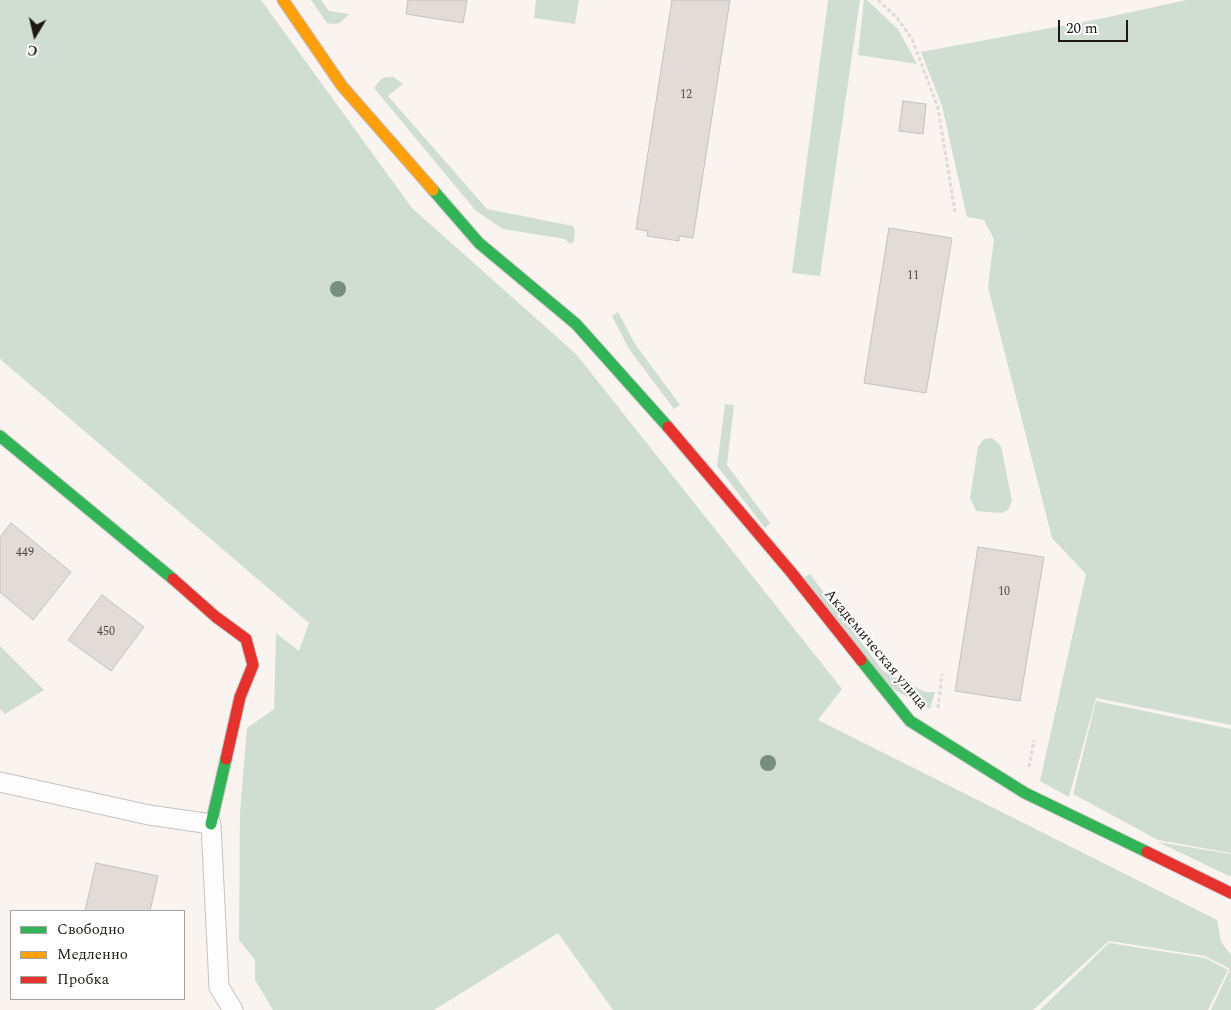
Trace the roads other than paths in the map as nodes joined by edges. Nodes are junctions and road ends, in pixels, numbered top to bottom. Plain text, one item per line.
1 (283, 0) edge
2 (0, 436) edge
3 (0, 782) edge
4 (211, 824) junction
5 (1231, 893) edge
6 (233, 1010) edge

1 - 5 street, Академическая улица
2 - 4 street
3 - 4 street
4 - 6 street

